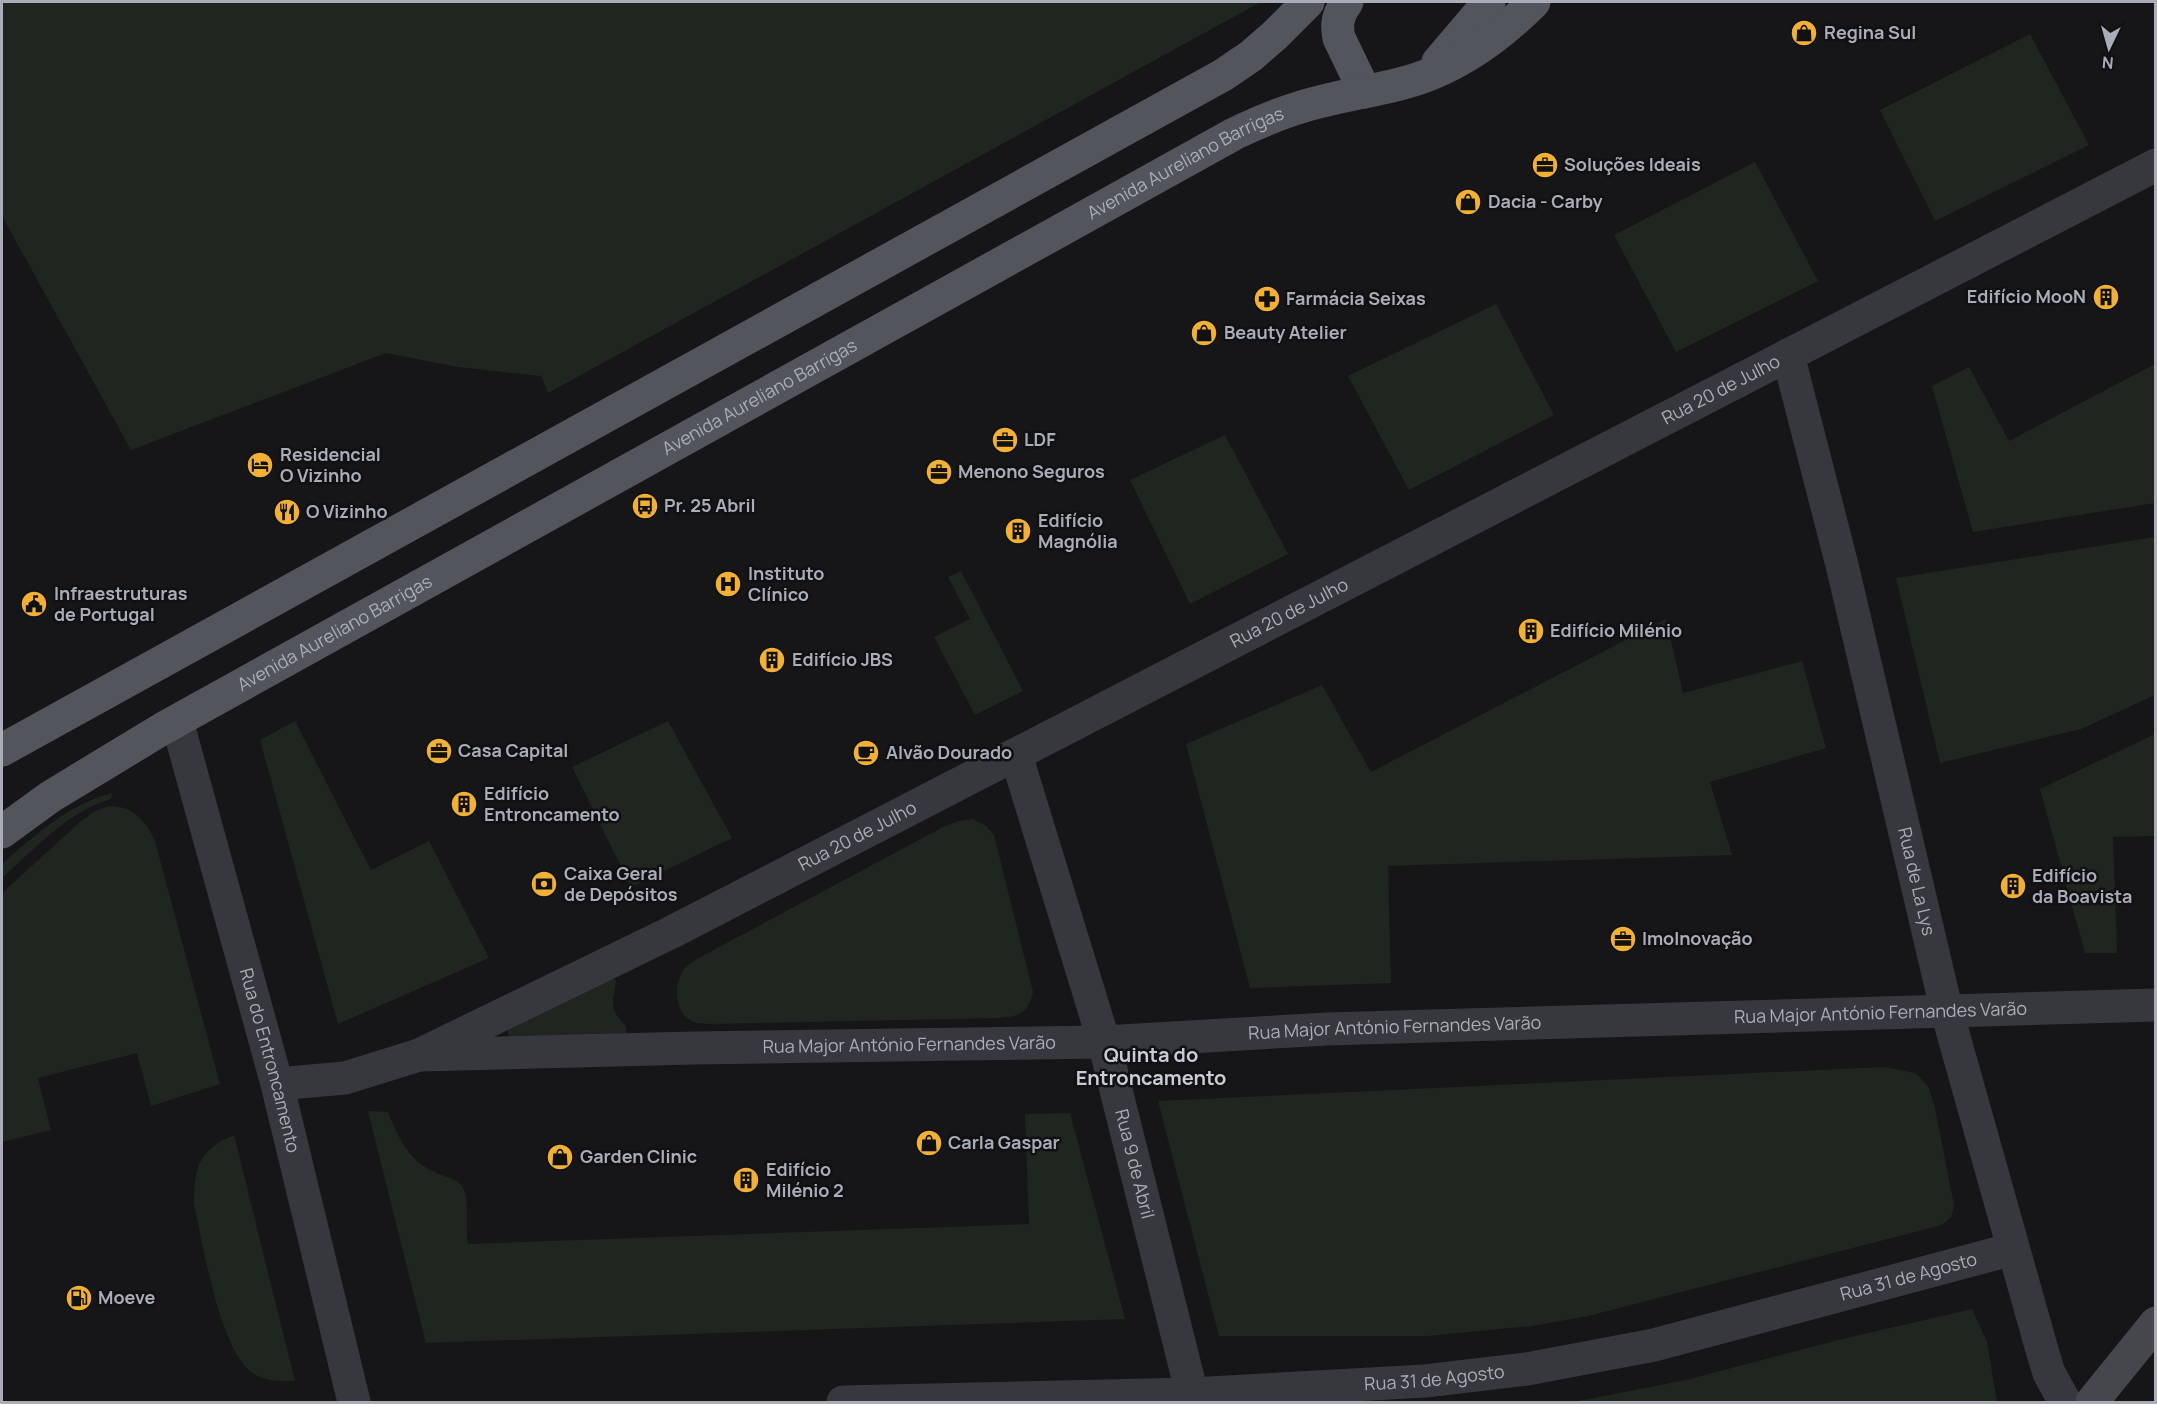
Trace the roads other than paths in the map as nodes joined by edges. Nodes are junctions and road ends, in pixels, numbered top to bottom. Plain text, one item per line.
1 (1308, 2) edge
2 (1347, 2) edge
3 (1488, 2) edge
4 (1534, 2) edge
5 (1427, 75) junction
6 (1365, 92) junction
7 (2156, 165) edge
8 (1788, 355) junction
9 (177, 721) junction
10 (2, 750) edge
11 (1016, 755) junction
12 (2, 832) edge
13 (2156, 1005) edge
14 (1947, 1012) junction
15 (1104, 1042) junction
16 (419, 1056) junction
17 (277, 1084) junction
18 (2013, 1249) junction
19 (2156, 1323) edge
20 (1193, 1398) edge
21 (354, 1402) edge
22 (843, 1402) edge
23 (2065, 1402) edge
24 (2092, 1402) edge

1 - 10 main road
2 - 6 main road
3 - 5 main road
4 - 5 main road, Avenida Aureliano Barrigas
5 - 6 main road, Avenida Aureliano Barrigas
6 - 9 main road, Avenida Aureliano Barrigas
7 - 8 street, Rua 20 de Julho
8 - 11 street, Rua 20 de Julho
8 - 14 street, Rua de La Lys
9 - 12 main road, Avenida Aureliano Barrigas
9 - 17 street, Rua do Entroncamento
11 - 15 street, Rua 9 de Abril
11 - 16 street, Rua 20 de Julho
13 - 14 street, Rua Major António Fernandes Varão
14 - 15 street, Rua Major António Fernandes Varão
14 - 18 street, Rua de La Lys
15 - 16 street, Rua Major António Fernandes Varão
15 - 20 street, Rua 9 de Abril
16 - 17 street, Rua Major António Fernandes Varão
17 - 21 street, Rua do Entroncamento
18 - 20 street, Rua 31 de Agosto
18 - 23 street, Rua de La Lys
19 - 24 main road
20 - 22 street, Rua 31 de Agosto

